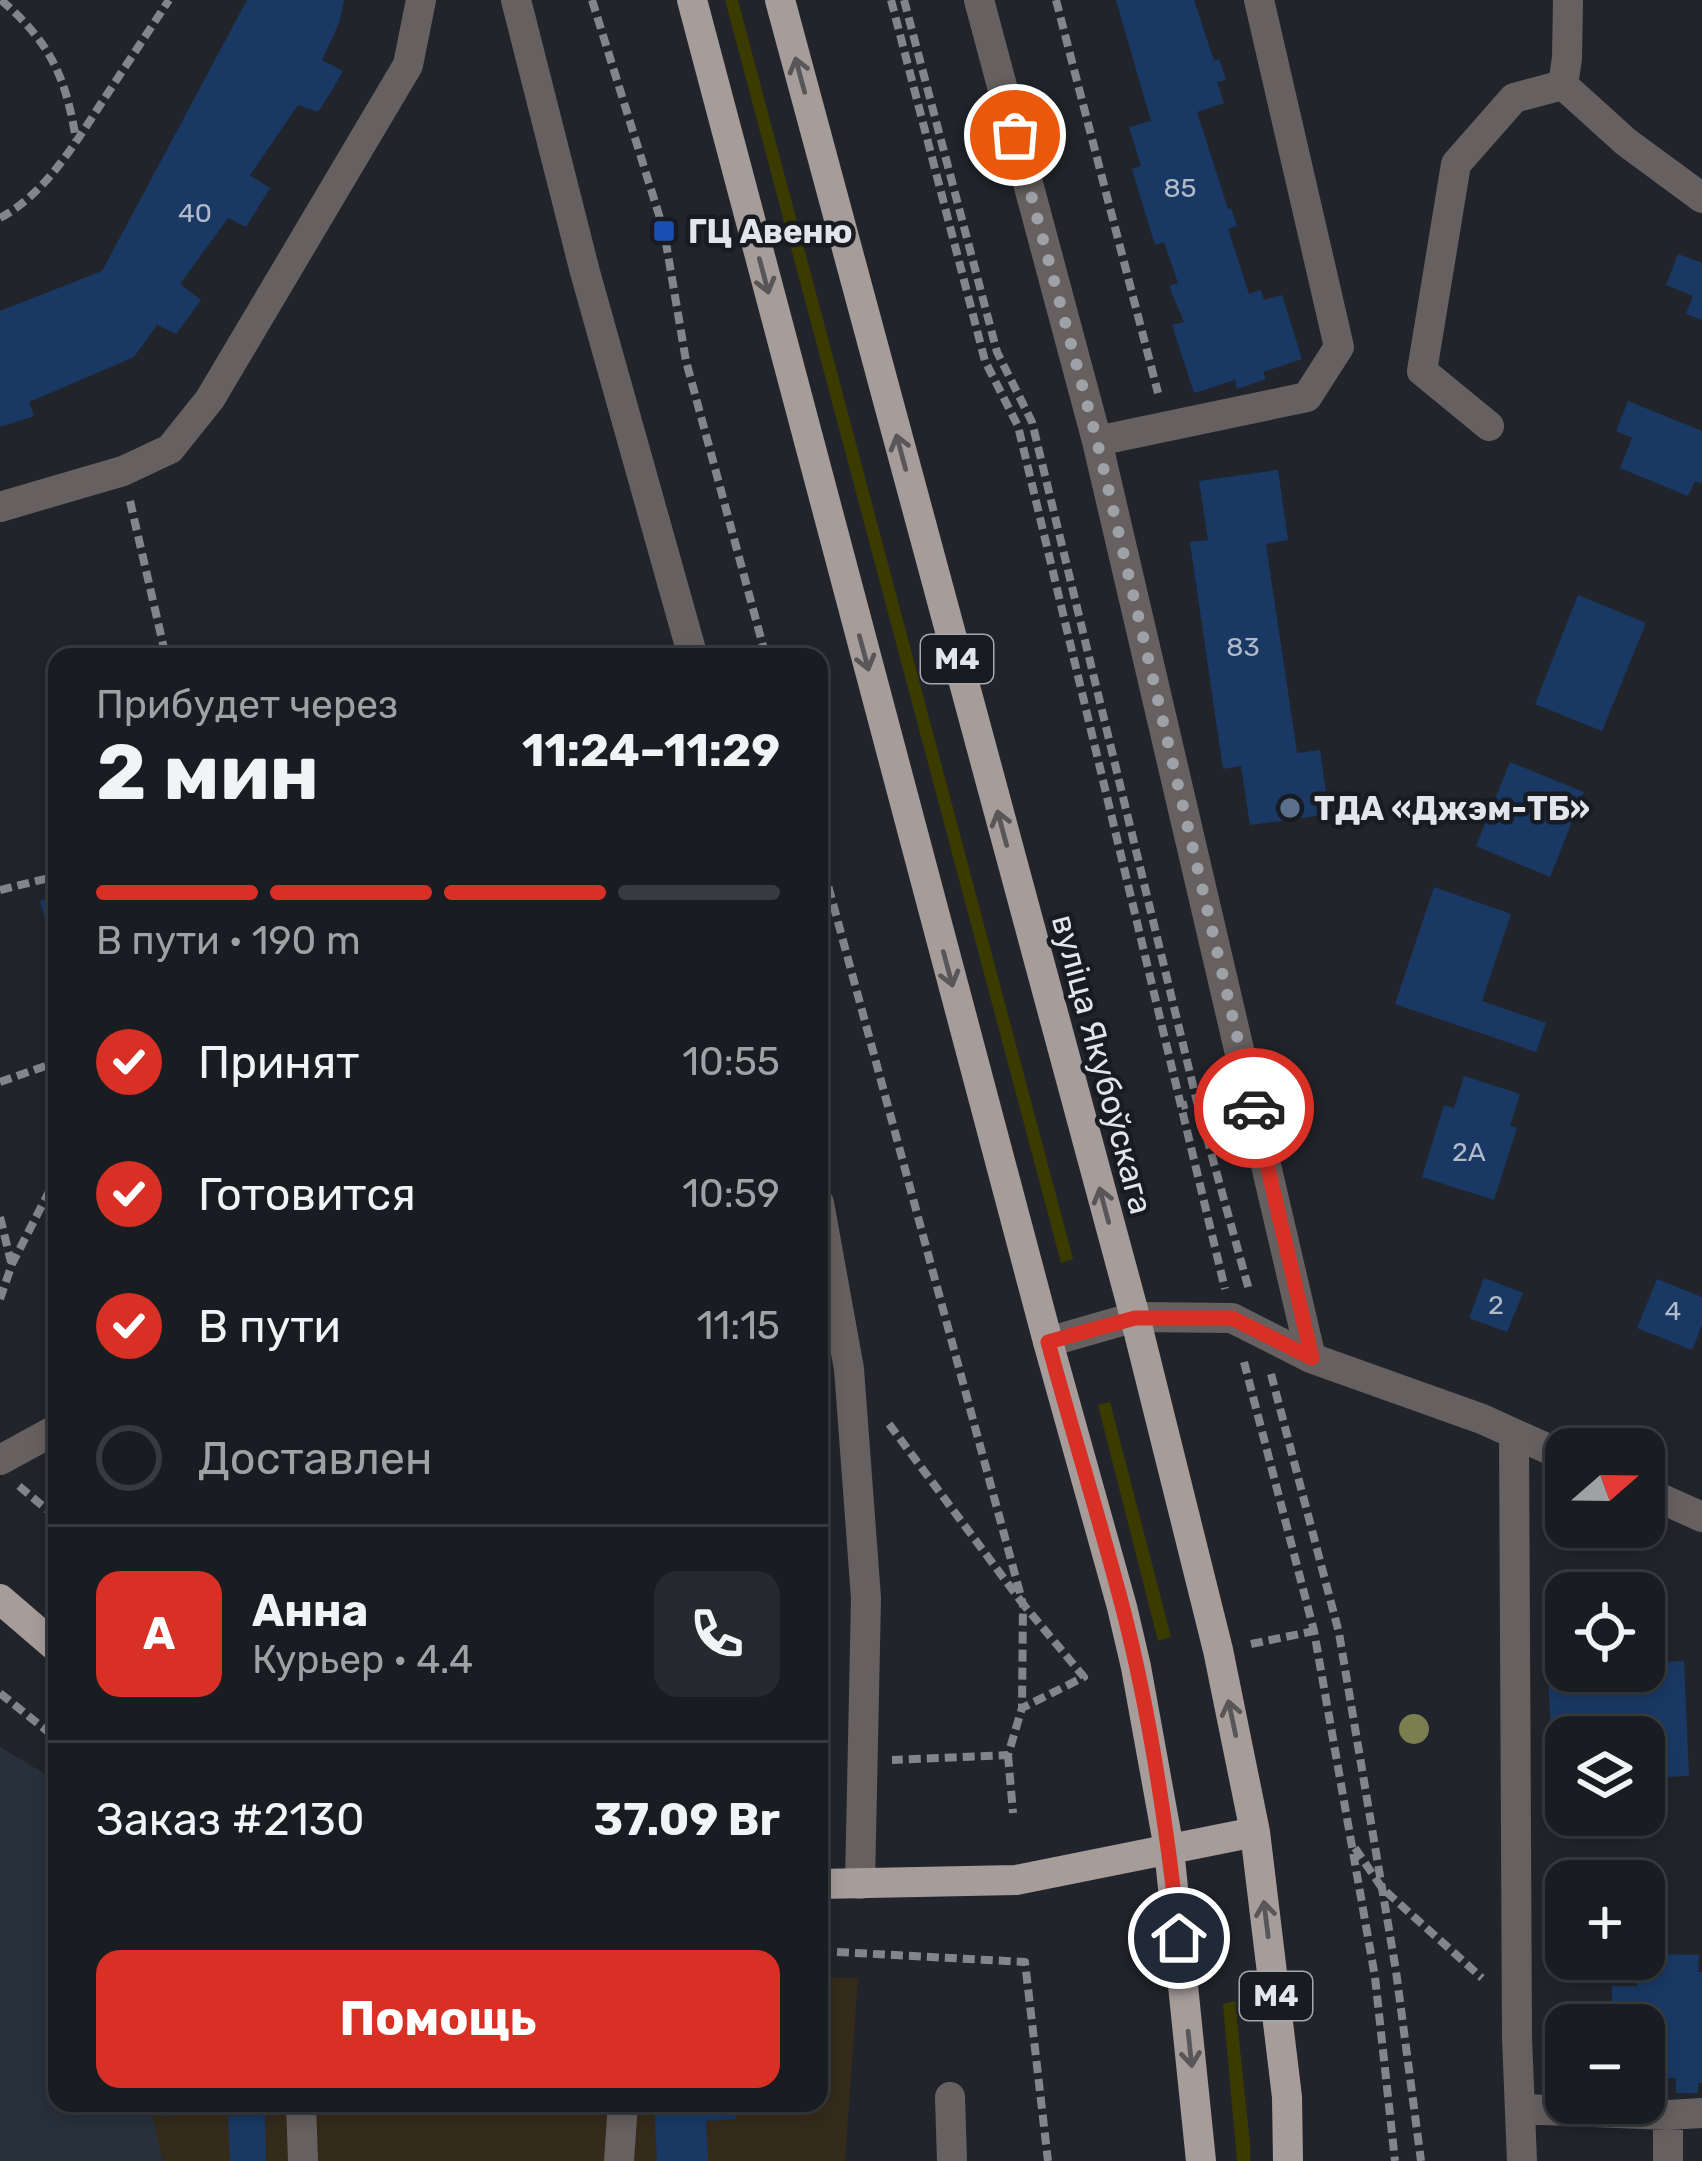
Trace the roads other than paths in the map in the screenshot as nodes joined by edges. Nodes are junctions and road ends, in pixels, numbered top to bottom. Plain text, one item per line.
1 (421, 0) edge
2 (516, 0) edge
3 (692, 0) edge
4 (780, 0) edge
5 (980, 0) edge
6 (1259, 0) edge
7 (1568, 0) edge
8 (1563, 85) junction
9 (1702, 198) edge
10 (1489, 426) dead end
11 (1097, 441) junction
12 (0, 507) edge
13 (690, 648) edge
14 (828, 1253) edge
15 (1135, 1318) junction
16 (1048, 1342) junction
17 (1312, 1358) junction
18 (1514, 1434) junction
19 (48, 1437) edge
20 (1545, 1447) edge
21 (7, 1471) edge
22 (1665, 1500) edge
23 (1702, 1517) edge
24 (0, 1599) edge
25 (48, 1640) edge
26 (1255, 1832) junction
27 (1169, 1849) junction
28 (828, 1884) edge
29 (860, 1884) junction
30 (950, 2097) dead end
31 (1522, 2109) junction
32 (301, 2112) edge
33 (622, 2112) edge
34 (1702, 2113) edge
35 (1668, 2115) junction
36 (302, 2161) edge
37 (619, 2161) edge
38 (952, 2161) edge
39 (1202, 2161) edge
40 (1288, 2161) edge
41 (1522, 2161) edge
42 (1668, 2161) edge

1 - 12 street
2 - 13 street
3 -> 16 main road, М4
15 -> 4 main road, вуліца Якубоўскага / М4
5 - 11 street
6 - 11 street
7 - 8 street
8 - 9 street
8 - 10 street
11 - 17 street
14 - 29 street
15 - 16 street
15 - 17 street
26 -> 15 main road, вуліца Якубоўскага / М4
16 - 27 main road, М4
17 - 18 street
18 - 20 street
18 - 31 street
19 - 21 street
22 - 23 street
24 - 25 main road
26 - 27 main road
40 -> 26 main road, вуліца Якубоўскага / М4
27 - 29 main road
27 -> 39 main road, М4
28 - 29 main road
30 - 38 street
31 - 35 street
31 - 41 street
32 - 36 street
33 - 37 street
34 - 35 street
35 - 42 street

